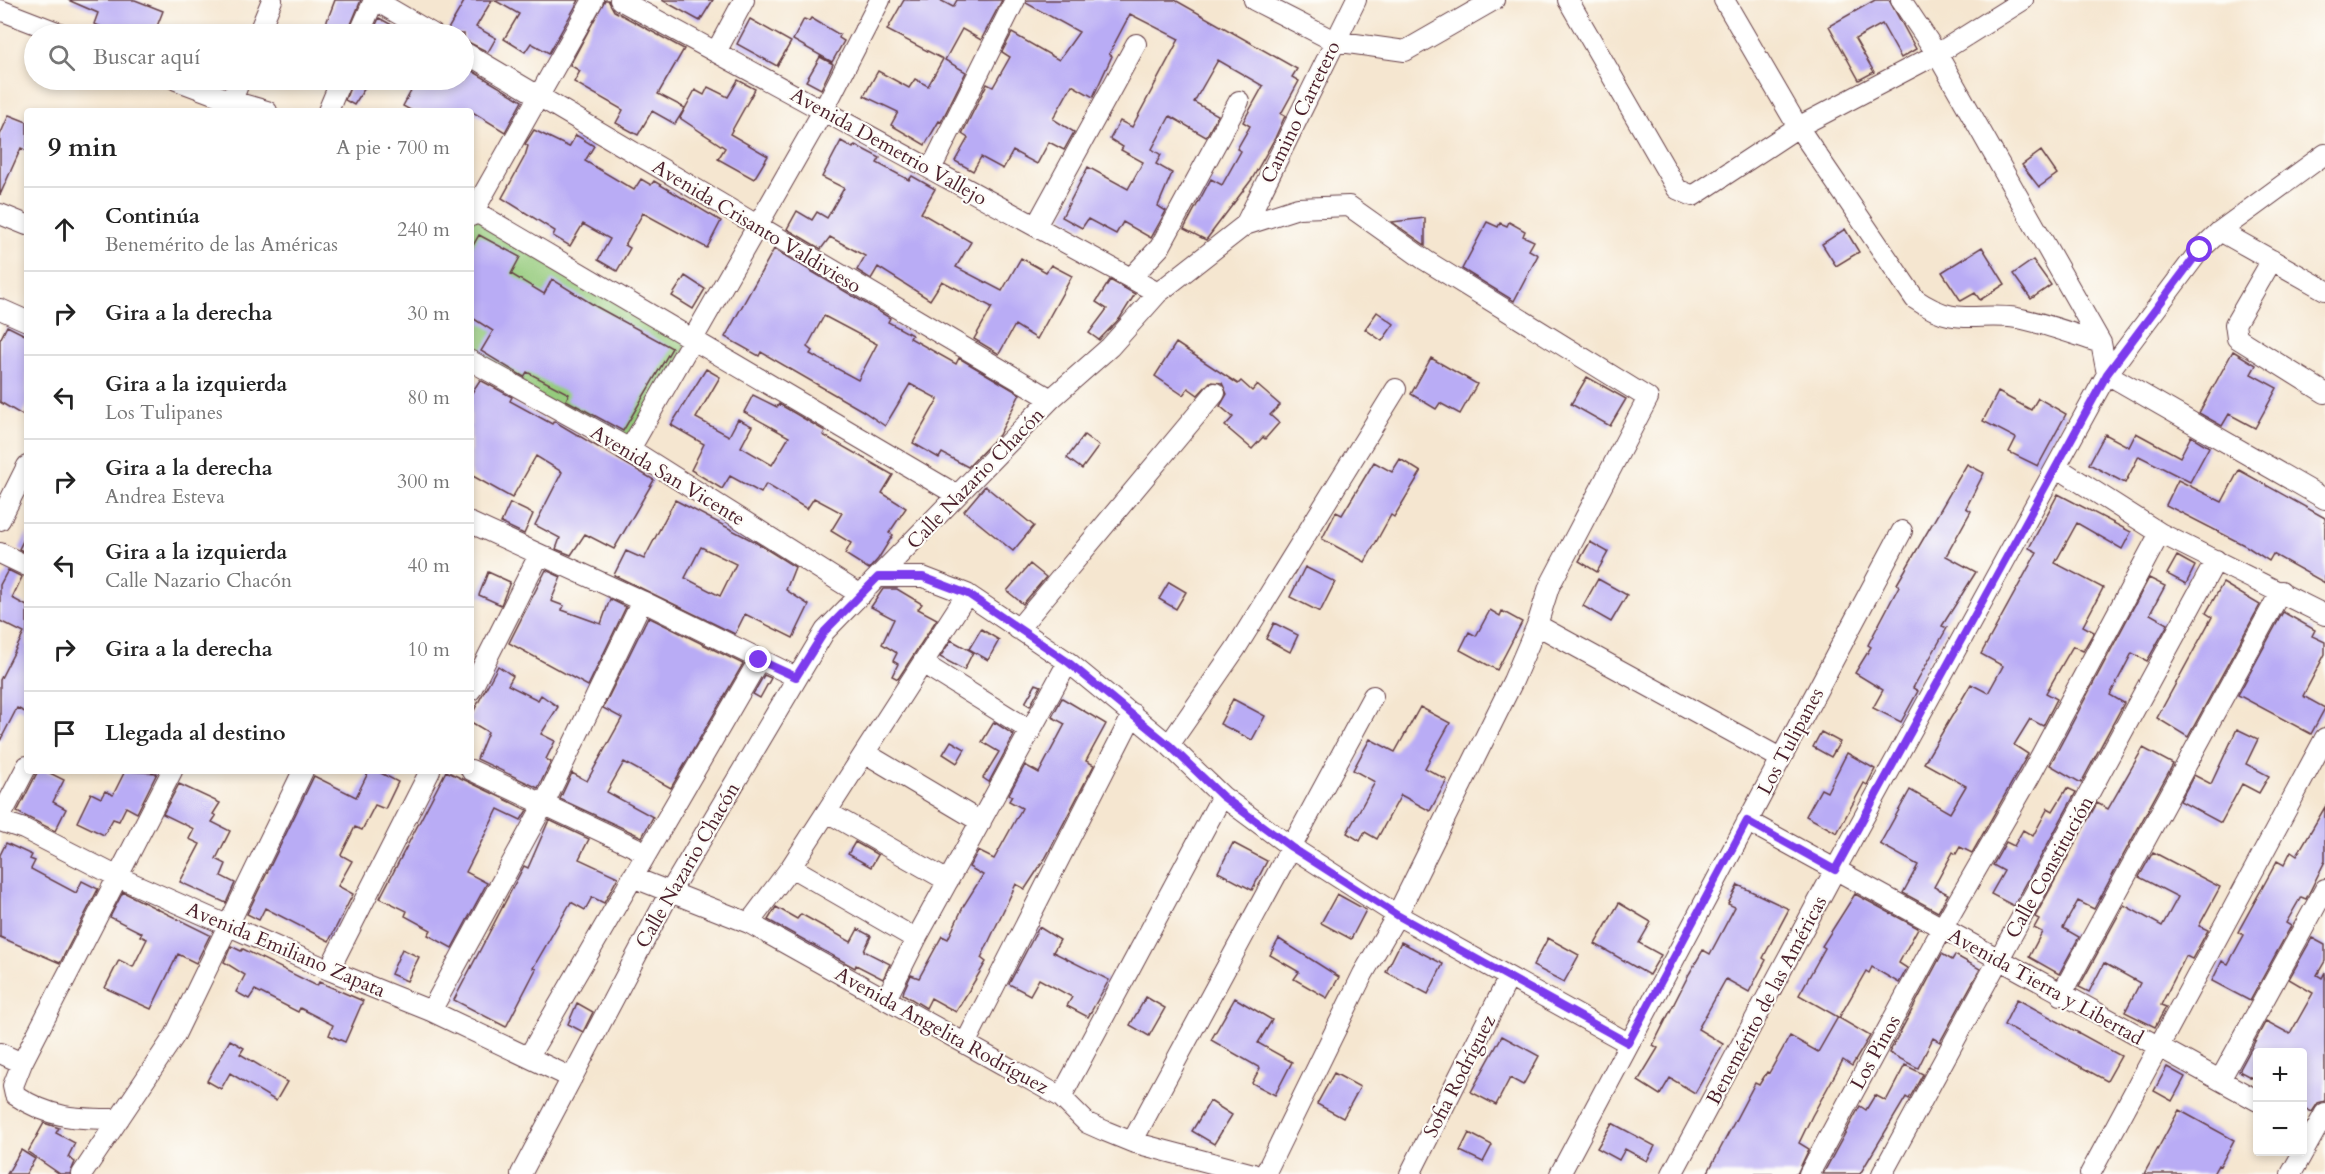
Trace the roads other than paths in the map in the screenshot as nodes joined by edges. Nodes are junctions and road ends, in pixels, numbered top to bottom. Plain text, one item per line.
1 (272, 0) edge
2 (374, 0) edge
3 (593, 0) edge
4 (620, 0) edge
5 (744, 0) edge
6 (880, 0) edge
7 (1015, 0) edge
8 (1254, 0) edge
9 (1356, 0) edge
10 (1494, 0) edge
11 (1568, 0) edge
12 (1725, 0) edge
13 (1901, 0) edge
14 (2023, 0) edge
15 (0, 10) edge
16 (36, 24) edge
17 (262, 24) edge
18 (363, 24) edge
19 (416, 24) edge
20 (1334, 41) junction
21 (1136, 44) dead end
22 (716, 52) junction
23 (1937, 54) junction
24 (474, 58) edge
25 (197, 90) edge
26 (236, 90) edge
27 (337, 90) edge
28 (539, 97) junction
29 (1239, 101) dead end
30 (230, 106) edge
31 (329, 108) edge
32 (824, 111) junction
33 (1798, 127) junction
34 (2325, 154) edge
35 (932, 170) junction
36 (474, 209) edge
37 (474, 213) edge
38 (0, 214) edge
39 (24, 224) edge
40 (756, 225) junction
41 (1245, 225) junction
42 (1036, 226) junction
43 (2220, 231) junction
44 (2272, 260) junction
45 (1131, 278) junction
46 (2325, 290) edge
47 (1158, 293) junction
48 (0, 309) edge
49 (24, 320) edge
50 (690, 340) junction
51 (2101, 343) junction
52 (474, 364) edge
53 (2107, 374) junction
54 (1396, 389) dead end
55 (1215, 393) dead end
56 (2325, 393) edge
57 (1051, 399) junction
58 (630, 449) junction
59 (2058, 468) junction
60 (24, 471) edge
61 (957, 495) junction
62 (2325, 499) edge
63 (0, 520) edge
64 (474, 524) edge
65 (1902, 531) dead end
66 (2160, 533) junction
67 (0, 553) edge
68 (539, 555) junction
69 (2216, 560) junction
70 (24, 565) edge
71 (878, 577) junction
72 (2281, 591) junction
73 (968, 594) junction
74 (861, 595) junction
75 (642, 601) junction
76 (2325, 615) edge
77 (1537, 625) junction
78 (1018, 629) junction
79 (759, 660) junction
80 (1068, 662) junction
81 (924, 664) junction
82 (796, 677) junction
83 (474, 684) edge
84 (1373, 696) dead end
85 (1133, 714) junction
86 (1031, 731) junction
87 (2325, 738) edge
88 (1169, 745) junction
89 (866, 753) junction
90 (1780, 758) junction
91 (474, 771) edge
92 (24, 772) edge
93 (170, 774) edge
94 (302, 774) edge
95 (428, 774) edge
96 (1222, 796) junction
97 (544, 804) junction
98 (827, 812) junction
99 (0, 820) edge
100 (1747, 821) junction
101 (981, 822) junction
102 (1291, 847) junction
103 (645, 852) junction
104 (791, 867) junction
105 (1835, 870) junction
106 (118, 877) junction
107 (632, 877) junction
108 (948, 881) junction
109 (2325, 889) edge
110 (669, 892) junction
111 (1397, 915) junction
112 (749, 923) junction
113 (227, 925) junction
114 (1942, 929) junction
115 (916, 939) junction
116 (1998, 961) junction
117 (329, 970) junction
118 (1508, 979) junction
119 (2061, 994) junction
120 (886, 999) junction
121 (431, 1011) junction
122 (966, 1042) junction
123 (1628, 1043) junction
124 (2158, 1048) junction
125 (0, 1053) edge
126 (529, 1056) junction
127 (22, 1063) junction
128 (572, 1077) junction
129 (2220, 1080) junction
130 (1061, 1097) junction
131 (2253, 1098) edge
132 (2325, 1113) edge
133 (119, 1119) junction
134 (2314, 1131) edge
135 (1132, 1142) junction
136 (82, 1174) edge
137 (521, 1174) edge
138 (1253, 1174) edge
139 (1265, 1174) edge
140 (1410, 1174) edge
141 (1560, 1174) edge
142 (1672, 1174) edge
143 (1809, 1174) edge
144 (1882, 1174) edge
145 (2090, 1174) edge
146 (2291, 1174) edge

1 - 17 street
2 - 18 street
2 - 19 street
3 - 28 street
4 - 22 street, Avenida Demetrio Vallejo
5 - 22 street
6 - 32 street
7 - 35 street
8 - 20 street
9 - 20 street, Camino Carretero
10 - 20 street
11 - 33 street
12 - 33 street
13 - 23 street
14 - 23 street
15 - 16 street
20 - 41 street, Camino Carretero
21 - 42 street
22 - 32 street, Avenida Demetrio Vallejo
23 - 33 street
23 - 51 street
24 - 28 street, Avenida Crisanto Valdivieso
25 - 30 street
26 - 30 street
27 - 31 street
28 - 36 street
28 - 40 street, Avenida Crisanto Valdivieso
29 - 45 street
32 - 35 street, Avenida Demetrio Vallejo
32 - 40 street
33 - 51 street
34 - 43 street, Benemérito de las Américas
35 - 42 street, Avenida Demetrio Vallejo
37 - 50 street
38 - 39 street
40 - 50 street
40 - 57 street, Avenida Crisanto Valdivieso
41 - 47 street, Calle Nazario Chacón
41 - 77 street, Calle Nazario Chacón
42 - 45 street, Avenida Demetrio Vallejo
43 - 44 street
43 - 53 street, Benemérito de las Américas
44 - 46 street
44 - 56 street
45 - 47 street, Avenida Demetrio Vallejo
47 - 57 street, Calle Nazario Chacón
48 - 49 street
50 - 58 street
50 - 61 street
51 - 53 street
52 - 58 street, Avenida San Vicente
53 - 59 street, Benemérito de las Américas
53 - 62 street
54 - 88 street
55 - 78 street
57 - 61 street, Calle Nazario Chacón
58 - 74 street, Avenida San Vicente
59 - 66 street
59 - 105 street, Benemérito de las Américas
60 - 63 street
61 - 71 street, Calle Nazario Chacón
64 - 68 street
65 - 90 street, Los Tulipanes
66 - 69 street
66 - 114 street, Los Pinos
67 - 70 street
68 - 75 street
68 - 83 street
69 - 72 street
69 - 116 street, Calle Constitución
71 - 73 street
71 - 74 street, Calle Nazario Chacón
72 - 76 street
72 - 119 street
73 - 78 street
73 - 81 street
74 - 82 street, Calle Nazario Chacón
75 - 79 street
75 - 97 street
77 - 90 street
77 - 111 street
78 - 80 street
79 - 82 street
79 - 103 street
80 - 85 street
80 - 86 street
81 - 86 street
81 - 89 street
82 - 110 street, Calle Nazario Chacón
84 - 102 street
85 - 88 street
85 - 122 street
86 - 101 street
87 - 124 street
88 - 96 street
89 - 98 street
89 - 101 street
90 - 100 street, Los Tulipanes
91 - 97 street
92 - 99 street
93 - 106 street
94 - 113 street
95 - 117 street
96 - 102 street
96 - 130 street
97 - 103 street
97 - 121 street
98 - 104 street
98 - 108 street
99 - 106 street, Avenida Emiliano Zapata
100 - 105 street, Avenida Tierra y Libertad
100 - 123 street, Los Tulipanes
101 - 108 street
102 - 111 street
102 - 135 street
103 - 107 street
104 - 112 street
104 - 115 street
105 - 114 street, Avenida Tierra y Libertad
105 - 142 street, Benemérito de las Américas
106 - 113 street, Avenida Emiliano Zapata
106 - 127 street
107 - 110 street, Avenida Angelita Rodríguez
107 - 126 street
108 - 115 street
109 - 129 street
110 - 112 street, Avenida Angelita Rodríguez
110 - 128 street, Calle Nazario Chacón
111 - 118 street
111 - 139 street
112 - 120 street, Avenida Angelita Rodríguez
113 - 117 street, Avenida Emiliano Zapata
113 - 133 street
114 - 116 street, Avenida Tierra y Libertad
114 - 143 street, Los Pinos
115 - 120 street
116 - 119 street, Avenida Tierra y Libertad
116 - 144 street, Calle Constitución
117 - 121 street, Avenida Emiliano Zapata
118 - 123 street
118 - 140 street, Sofia Rodríguez
119 - 124 street, Avenida Tierra y Libertad
120 - 122 street, Avenida Angelita Rodríguez
121 - 126 street, Avenida Emiliano Zapata
122 - 130 street, Avenida Angelita Rodríguez
123 - 141 street, Los Tulipanes
124 - 129 street, Avenida Tierra y Libertad
124 - 145 street
125 - 127 street
126 - 128 street, Avenida Emiliano Zapata
127 - 133 street
128 - 137 street, Calle Nazario Chacón
129 - 131 street, Avenida Tierra y Libertad
130 - 135 street, Avenida Angelita Rodríguez
132 - 134 street
133 - 136 street
134 - 146 street
135 - 138 street, Avenida Angelita Rodríguez

